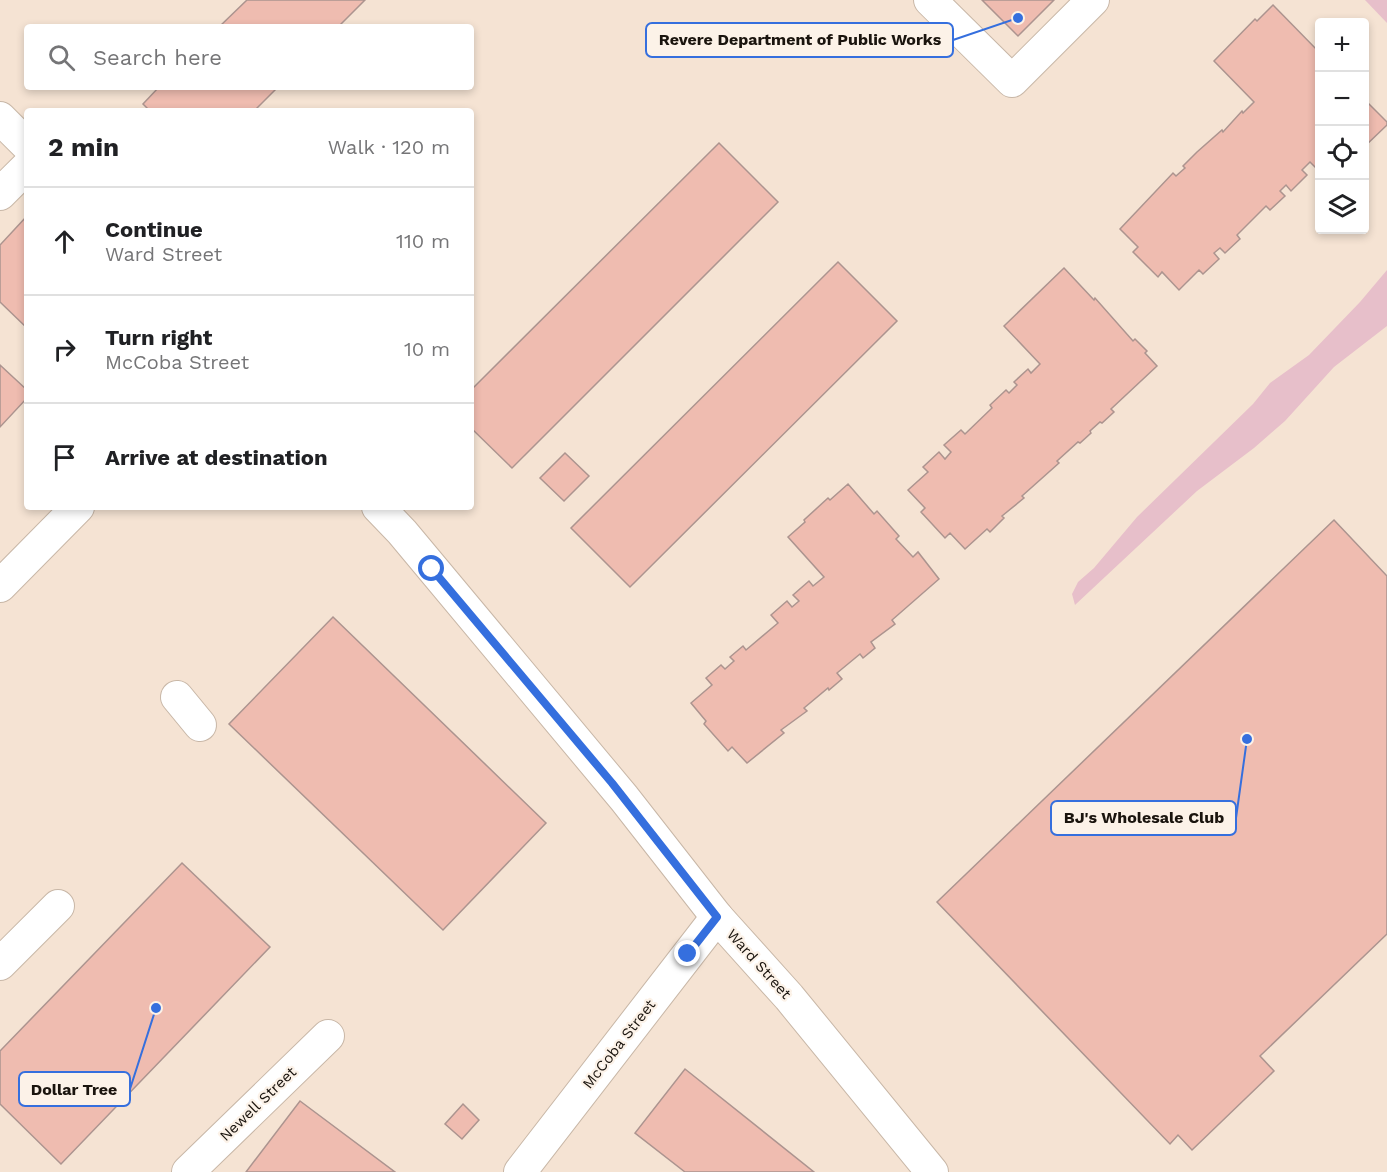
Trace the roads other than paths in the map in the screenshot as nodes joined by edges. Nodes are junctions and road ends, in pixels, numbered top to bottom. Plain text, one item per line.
1 (930, 0) edge
2 (1093, 0) edge
3 (0, 118) edge
4 (24, 142) edge
5 (24, 169) edge
6 (0, 194) edge
7 (75, 510) edge
8 (381, 510) edge
9 (0, 586) edge
10 (177, 697) dead end
11 (200, 725) dead end
12 (58, 906) dead end
13 (717, 917) junction
14 (0, 964) edge
15 (328, 1036) dead end
16 (188, 1172) edge
17 (520, 1172) edge
18 (932, 1172) edge

1 - 2 street
3 - 4 street
5 - 6 street
7 - 9 street
8 - 13 street, Ward Street
10 - 11 street
12 - 14 street
13 - 17 street, McCoba Street
13 - 18 street, Ward Street
15 - 16 street, Newell Street

